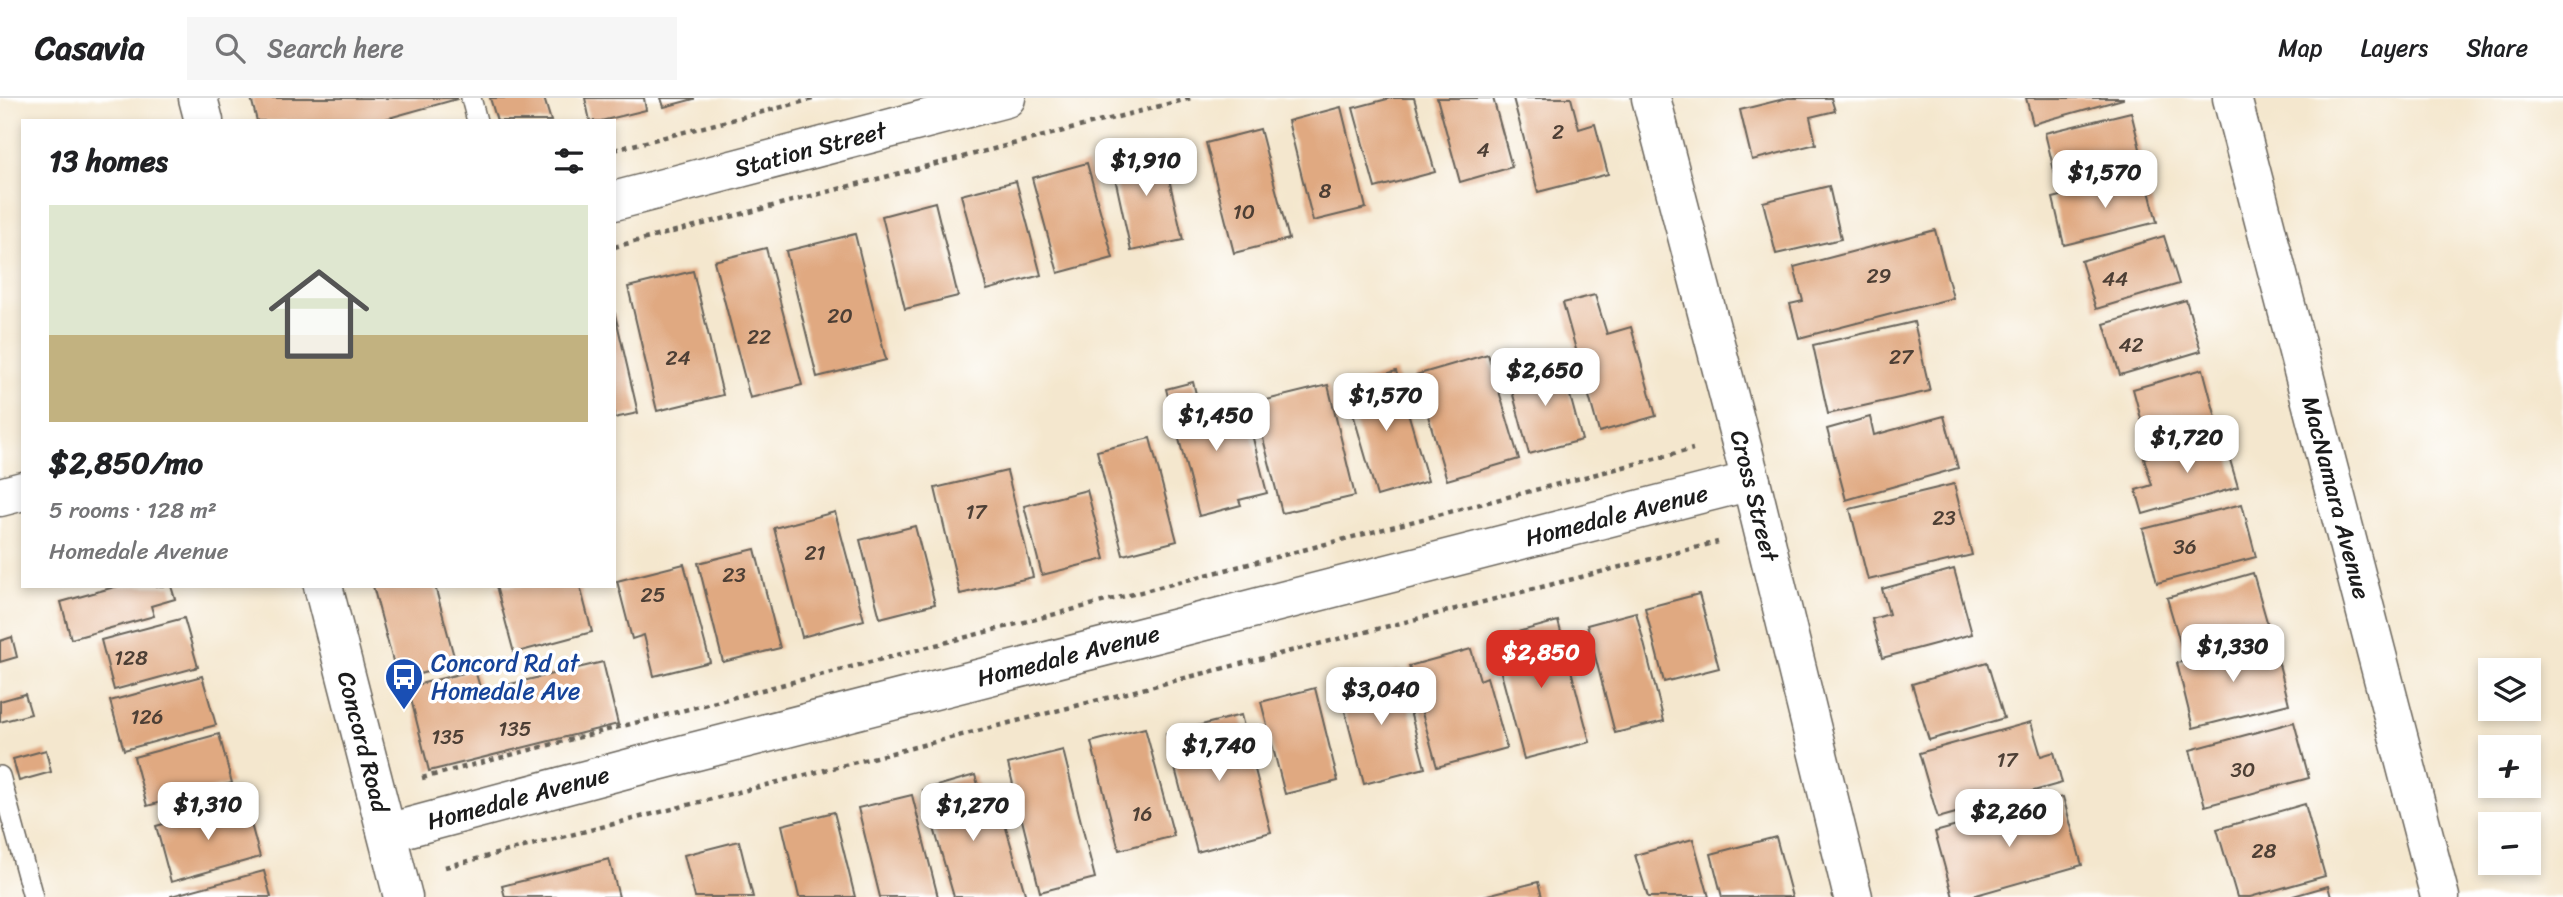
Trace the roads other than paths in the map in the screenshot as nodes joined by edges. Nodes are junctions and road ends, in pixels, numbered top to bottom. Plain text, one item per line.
1 (198, 98) edge
2 (471, 98) edge
3 (1006, 98) edge
4 (1651, 98) edge
5 (2232, 98) edge
6 (203, 119) edge
7 (476, 119) edge
8 (616, 200) edge
9 (1751, 481) junction
10 (21, 492) edge
11 (0, 497) edge
12 (324, 588) edge
13 (0, 776) edge
14 (387, 833) junction
15 (8, 840) edge
16 (33, 897) edge
17 (403, 897) edge
18 (1853, 897) edge
19 (2440, 897) edge

1 - 6 street
2 - 7 lane
3 - 8 street, Station Street
4 - 9 street, Cross Street
5 - 19 street, MacNamara Avenue
9 - 14 street, Homedale Avenue
9 - 18 street, Cross Street
10 - 11 street
12 - 14 street, Concord Road
13 - 15 lane
14 - 17 street, Concord Road
15 - 16 lane

